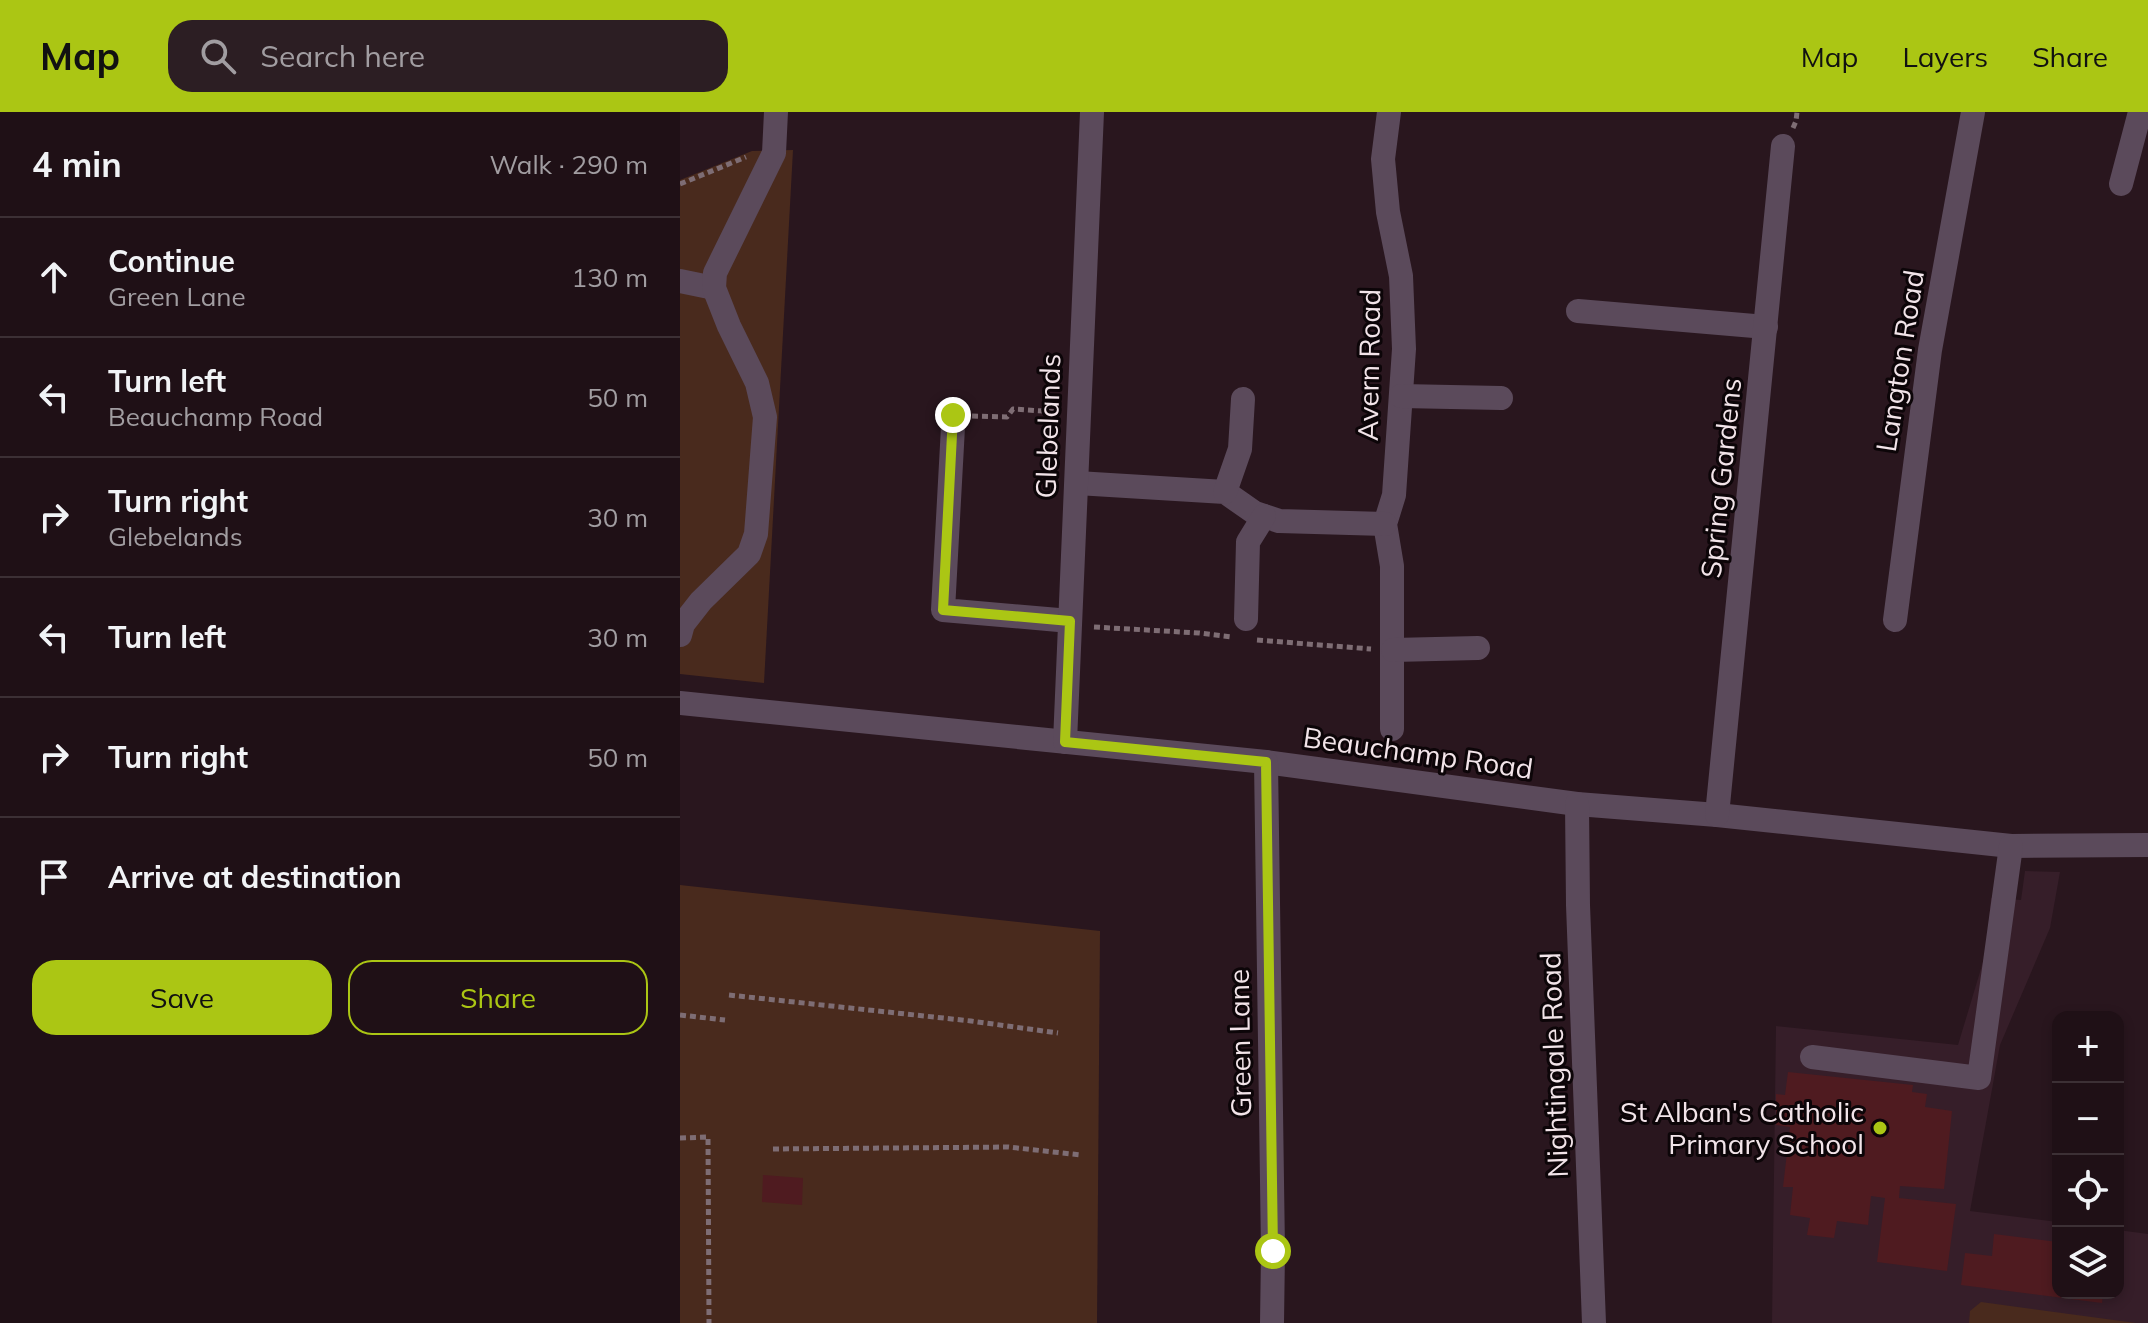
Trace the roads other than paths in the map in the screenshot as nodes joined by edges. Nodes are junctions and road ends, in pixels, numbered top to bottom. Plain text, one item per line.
1 (776, 112) edge
2 (1092, 112) edge
3 (1389, 112) edge
4 (1973, 112) edge
5 (2140, 112) edge
6 (1783, 146) dead end
7 (2121, 184) dead end
8 (680, 281) edge
9 (714, 288) junction
10 (1578, 311) dead end
11 (1766, 327) junction
12 (1401, 396) junction
13 (1501, 398) dead end
14 (1243, 399) dead end
15 (953, 427) road end
16 (1077, 483) junction
17 (1225, 492) junction
18 (1264, 516) junction
19 (1385, 524) junction
20 (1246, 619) dead end
21 (1895, 620) dead end
22 (1070, 621) junction
23 (680, 635) edge
24 (1478, 648) dead end
25 (1393, 650) junction
26 (680, 703) edge
27 (1392, 729) dead end
28 (1065, 742) junction
29 (1266, 762) junction
30 (1577, 804) junction
31 (1717, 815) junction
32 (2148, 845) edge
33 (2011, 846) junction
34 (1812, 1057) dead end
35 (1272, 1323) edge
36 (1594, 1323) edge

1 - 9 street
2 - 16 street, Glebelands
3 - 12 street, Avern Road
4 - 21 street, Langton Road
5 - 7 street
6 - 11 street, Spring Gardens
8 - 9 street
9 - 23 street
10 - 11 street
11 - 31 street, Spring Gardens
12 - 13 street
12 - 19 street, Avern Road
14 - 17 street
15 - 22 street
16 - 17 street
16 - 22 street, Glebelands
17 - 18 street
18 - 19 street
18 - 20 street
19 - 25 street, Avern Road
22 - 28 street, Glebelands
24 - 25 street
25 - 27 street, Avern Road
26 - 28 street, Beauchamp Road
28 - 29 street, Beauchamp Road
29 - 30 street, Beauchamp Road
29 - 35 street, Green Lane
30 - 31 street, Beauchamp Road
30 - 36 street, Nightingale Road
31 - 33 street, Beauchamp Road
32 - 33 street, Beauchamp Road
33 - 34 street

